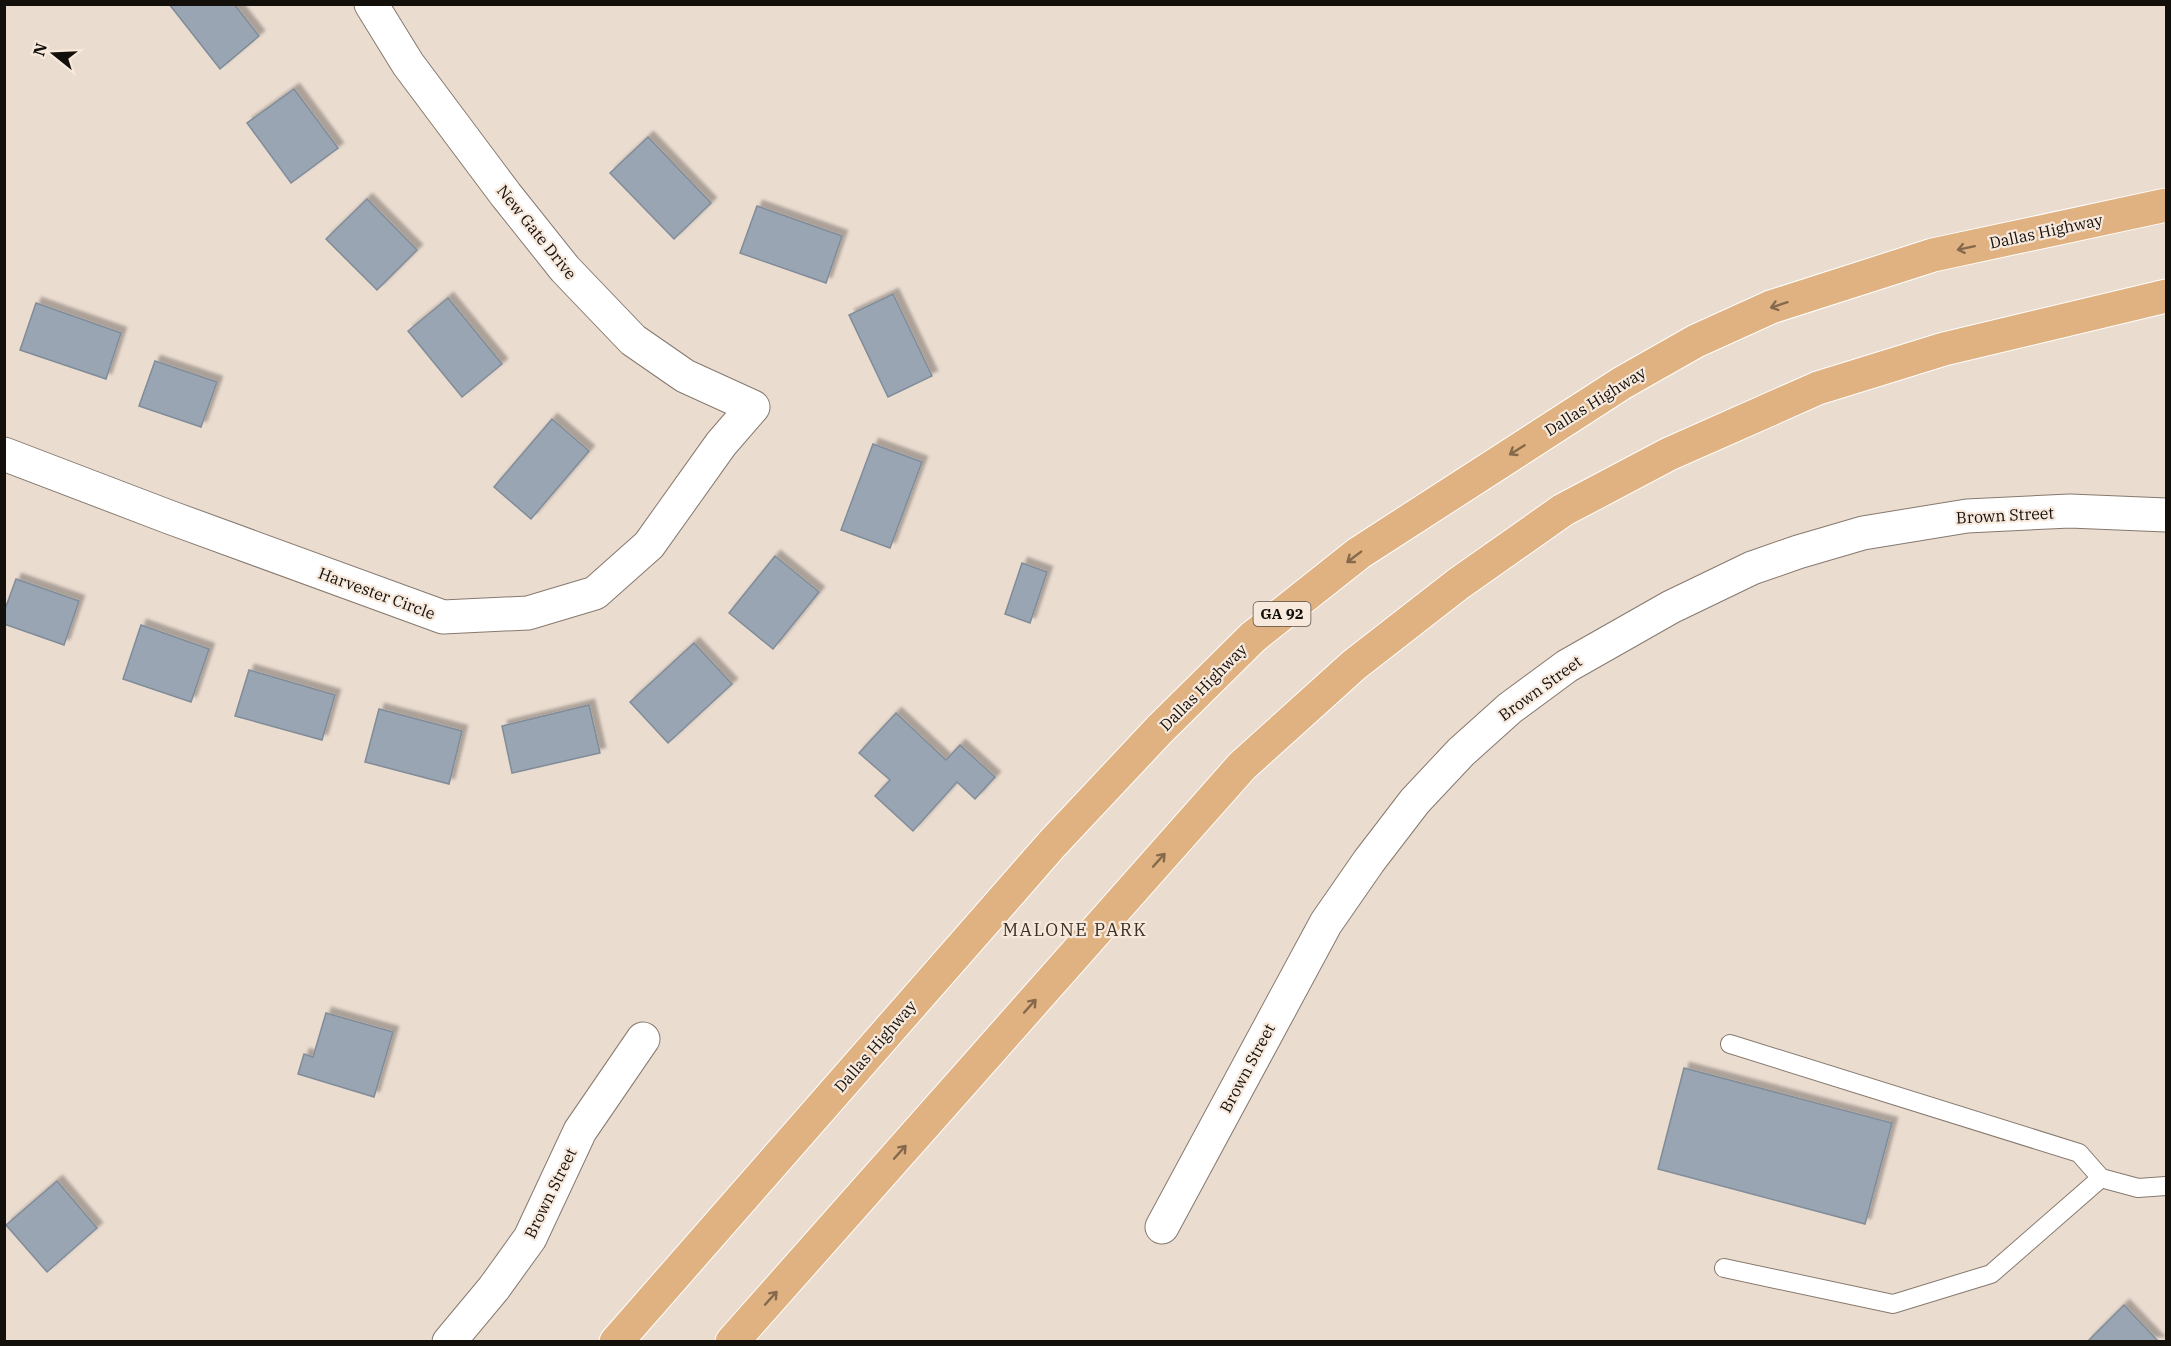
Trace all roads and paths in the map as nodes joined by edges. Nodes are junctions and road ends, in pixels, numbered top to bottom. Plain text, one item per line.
1 (370, 4) edge
2 (2166, 205) edge
3 (2166, 296) edge
4 (753, 407) joint
5 (4, 454) edge
6 (2166, 515) edge
7 (643, 1039) dead end
8 (1730, 1044) dead end
9 (2101, 1178) junction
10 (2166, 1186) edge
11 (1162, 1227) dead end
12 (1724, 1268) dead end
13 (449, 1341) edge
14 (616, 1341) edge
15 (732, 1341) edge

1 - 4 street, New Gate Drive
2 -> 14 main road, Dallas Highway / GA 92
15 -> 3 main road
4 - 5 street, Harvester Circle
6 - 11 street, Brown Street
7 - 13 street, Brown Street
8 - 9 lane
9 - 10 lane
9 - 12 lane

